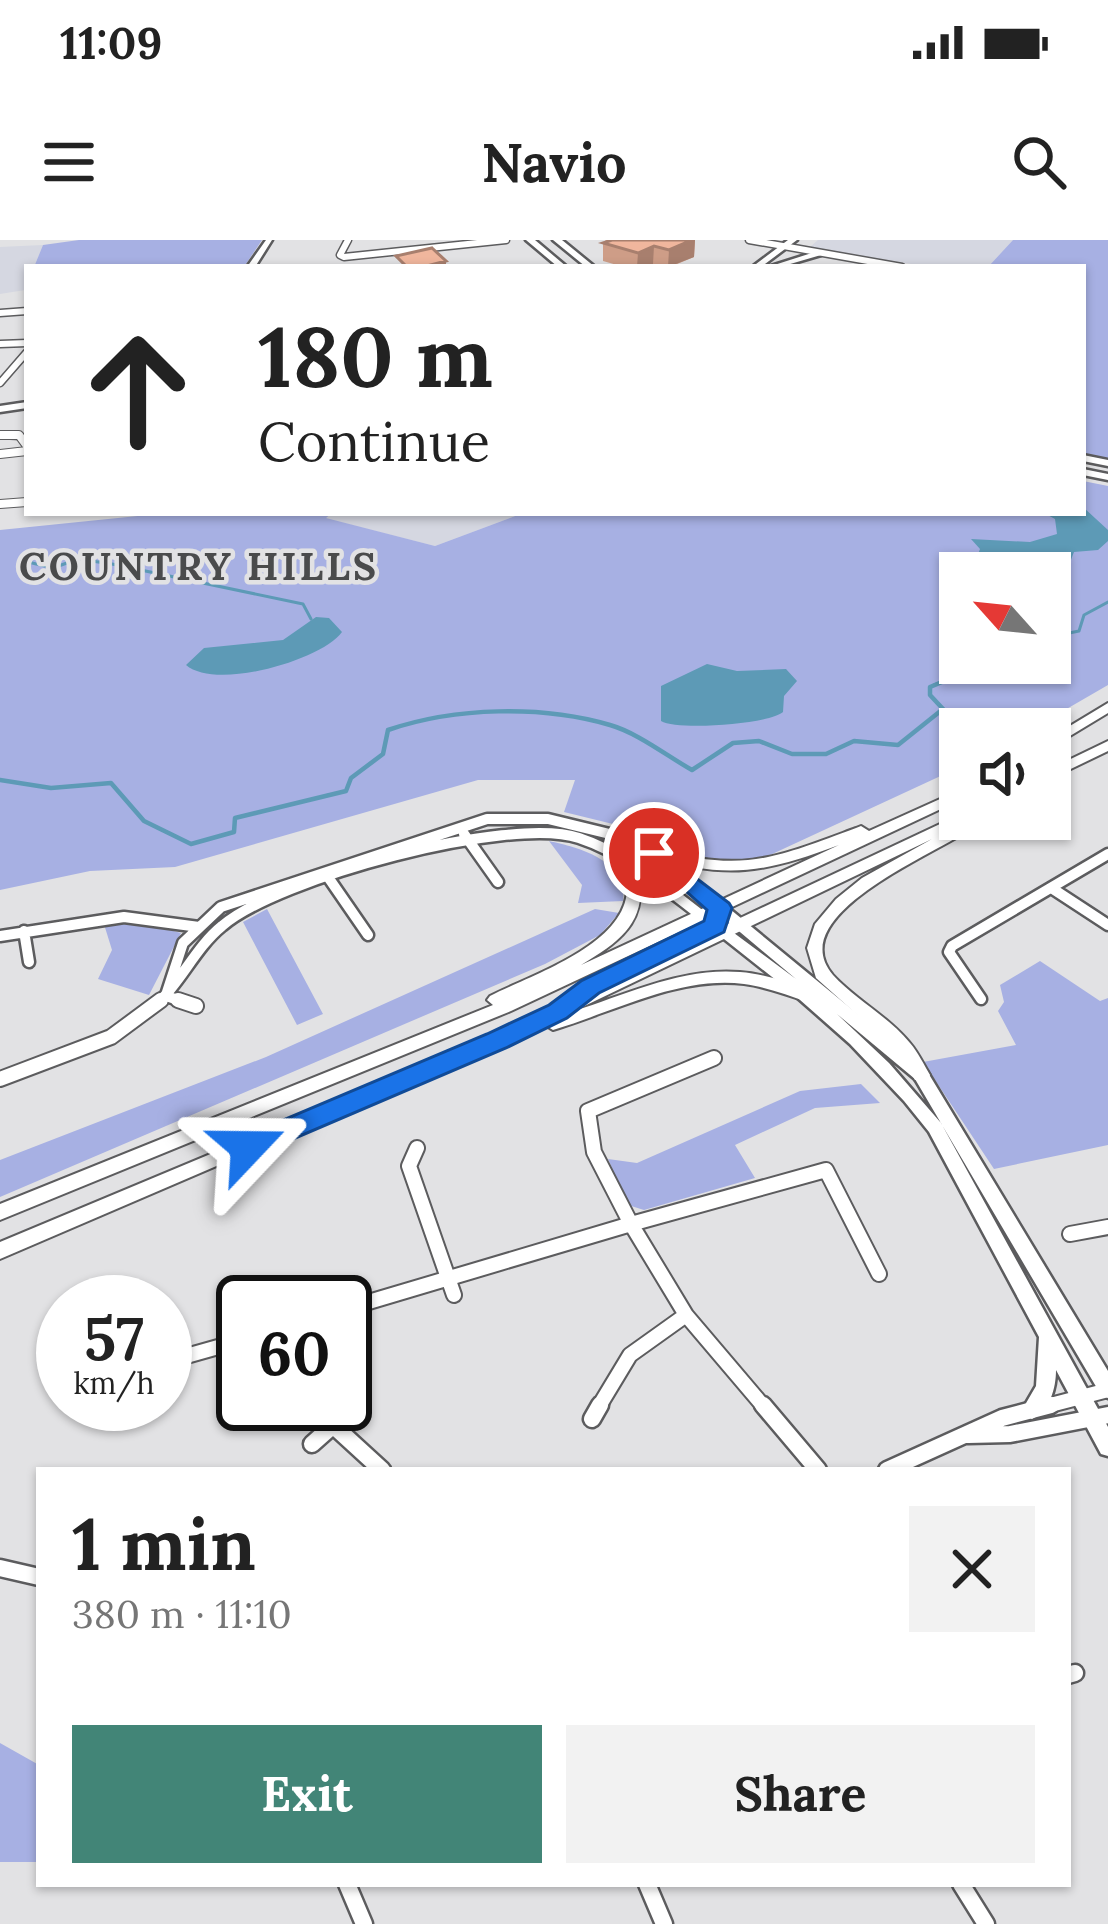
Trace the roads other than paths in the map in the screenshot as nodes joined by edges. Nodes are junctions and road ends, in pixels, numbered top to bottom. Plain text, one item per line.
1 (348, 240) edge
2 (506, 240) edge
3 (530, 240) edge
4 (556, 240) edge
5 (749, 240) edge
6 (805, 240) edge
7 (766, 244) joint
8 (790, 244) edge
9 (818, 254) junction
10 (559, 264) edge
11 (587, 264) edge
12 (760, 264) edge
13 (782, 264) edge
14 (883, 264) edge
15 (24, 352) edge
16 (0, 383) edge
17 (1108, 706) edge
18 (1108, 717) edge
19 (1071, 731) edge
20 (1071, 735) edge
21 (1108, 745) edge
22 (1071, 764) edge
23 (939, 803) edge
24 (939, 807) edge
25 (939, 829) edge
26 (462, 832) junction
27 (944, 840) edge
28 (654, 853) joint
29 (1108, 854) edge
30 (630, 862) junction
31 (675, 864) junction
32 (326, 874) junction
33 (653, 879) junction
34 (498, 881) dead end
35 (1053, 889) junction
36 (724, 922) junction
37 (1108, 925) edge
38 (195, 926) junction
39 (24, 931) junction
40 (213, 932) junction
41 (368, 935) dead end
42 (0, 937) edge
43 (29, 962) dead end
44 (166, 996) junction
45 (808, 996) junction
46 (981, 999) dead end
47 (196, 1006) dead end
48 (430, 1039) junction
49 (496, 1041) junction
50 (714, 1058) dead end
51 (922, 1075) junction
52 (0, 1079) edge
53 (417, 1148) dead end
54 (0, 1214) edge
55 (631, 1223) junction
56 (1108, 1227) edge
57 (1070, 1234) dead end
58 (0, 1251) edge
59 (879, 1274) dead end
60 (447, 1277) junction
61 (454, 1295) dead end
62 (372, 1301) edge
63 (686, 1315) junction
64 (1046, 1334) junction
65 (1108, 1389) edge
66 (1032, 1410) junction
67 (1094, 1411) edge
68 (592, 1419) dead end
69 (327, 1431) edge
70 (334, 1431) edge
71 (961, 1436) junction
72 (312, 1444) dead end
73 (1108, 1447) edge
74 (378, 1467) edge
75 (815, 1467) edge
76 (894, 1467) edge
77 (0, 1568) edge
78 (36, 1576) edge
79 (347, 1887) edge
80 (647, 1887) edge
81 (963, 1887) edge
82 (364, 1924) edge
83 (664, 1924) edge
84 (986, 1924) edge

1 - 2 street
3 - 10 main road
4 - 11 main road
5 - 7 street
6 - 8 main road
7 - 8 main road
8 - 9 street
8 - 12 main road
9 - 13 main road
9 - 14 street
15 - 16 street
17 - 19 main road
18 - 20 main road
21 - 22 main road
23 - 31 main road
24 - 36 main road
25 - 36 main road
26 - 28 street
26 - 30 street
26 - 32 street
26 - 34 street
27 - 51 main road
28 - 31 main road
29 - 35 street
30 - 33 street
30 - 48 main road
31 - 33 street
31 - 36 street
32 - 38 street
32 - 40 street
32 - 41 street
33 - 36 street
35 - 37 street
35 - 46 street
36 - 45 main road
36 - 48 main road
36 - 49 main road
36 - 51 main road
38 - 39 street
38 - 40 street
38 - 44 street
39 - 42 street
39 - 43 street
40 - 44 street
44 - 47 street
44 - 52 street
45 - 49 main road
45 - 64 main road
48 - 54 main road
49 - 58 main road
50 - 55 street
51 - 65 main road
53 - 60 street
55 - 59 street
55 - 60 street
55 - 63 street
56 - 57 street
60 - 61 street
60 - 62 street
63 - 68 street
63 - 75 street
64 - 66 main road
64 - 67 main road
65 - 67 street
66 - 67 street
66 - 71 street
67 - 71 street
67 - 73 main road
69 - 72 street
70 - 74 street
71 - 76 street
77 - 78 street
79 - 82 street
80 - 83 street
81 - 84 street

